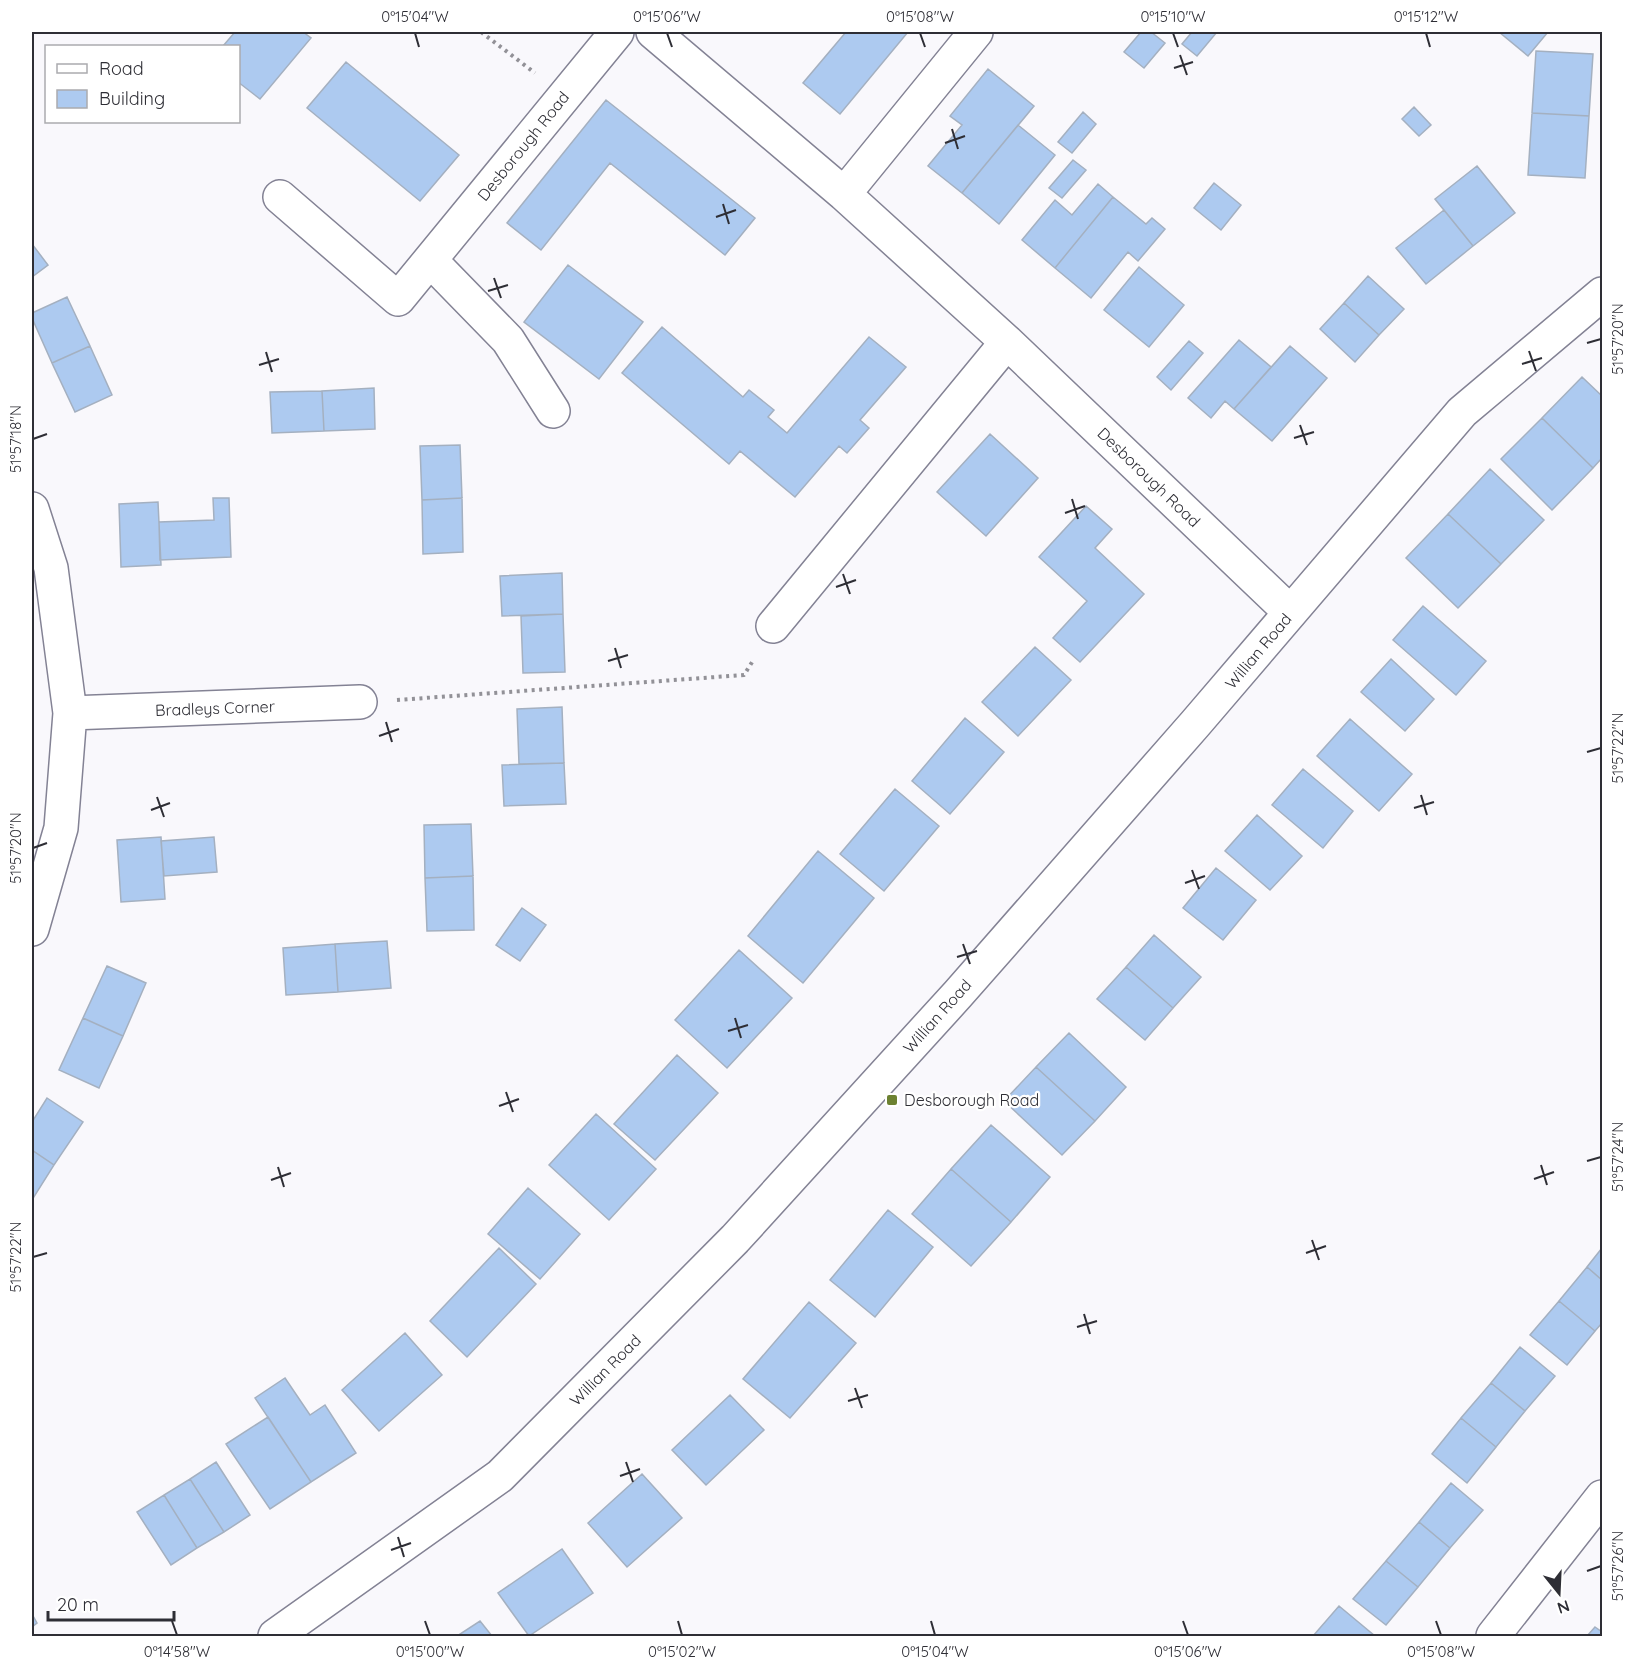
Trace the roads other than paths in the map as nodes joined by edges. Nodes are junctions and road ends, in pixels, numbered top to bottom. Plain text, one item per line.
1 (617, 32) edge
2 (653, 32) edge
3 (976, 32) edge
4 (844, 194) junction
5 (279, 197) dead end
6 (430, 260) junction
7 (1602, 294) edge
8 (1007, 342) junction
9 (553, 411) dead end
10 (32, 509) edge
11 (1290, 612) junction
12 (774, 626) road end
13 (360, 702) road end
14 (70, 713) junction
15 (32, 929) edge
16 (1602, 1497) edge
17 (275, 1636) edge
18 (1493, 1636) edge

1 - 6 street, Desborough Road
2 - 4 street, Desborough Road
3 - 4 street
4 - 8 street, Desborough Road
5 - 6 street, Desborough Road
6 - 9 street
7 - 11 street, Willian Road
8 - 11 street, Desborough Road
8 - 12 street
10 - 14 street
11 - 17 street, Willian Road
13 - 14 street, Bradleys Corner
14 - 15 street
16 - 18 street

